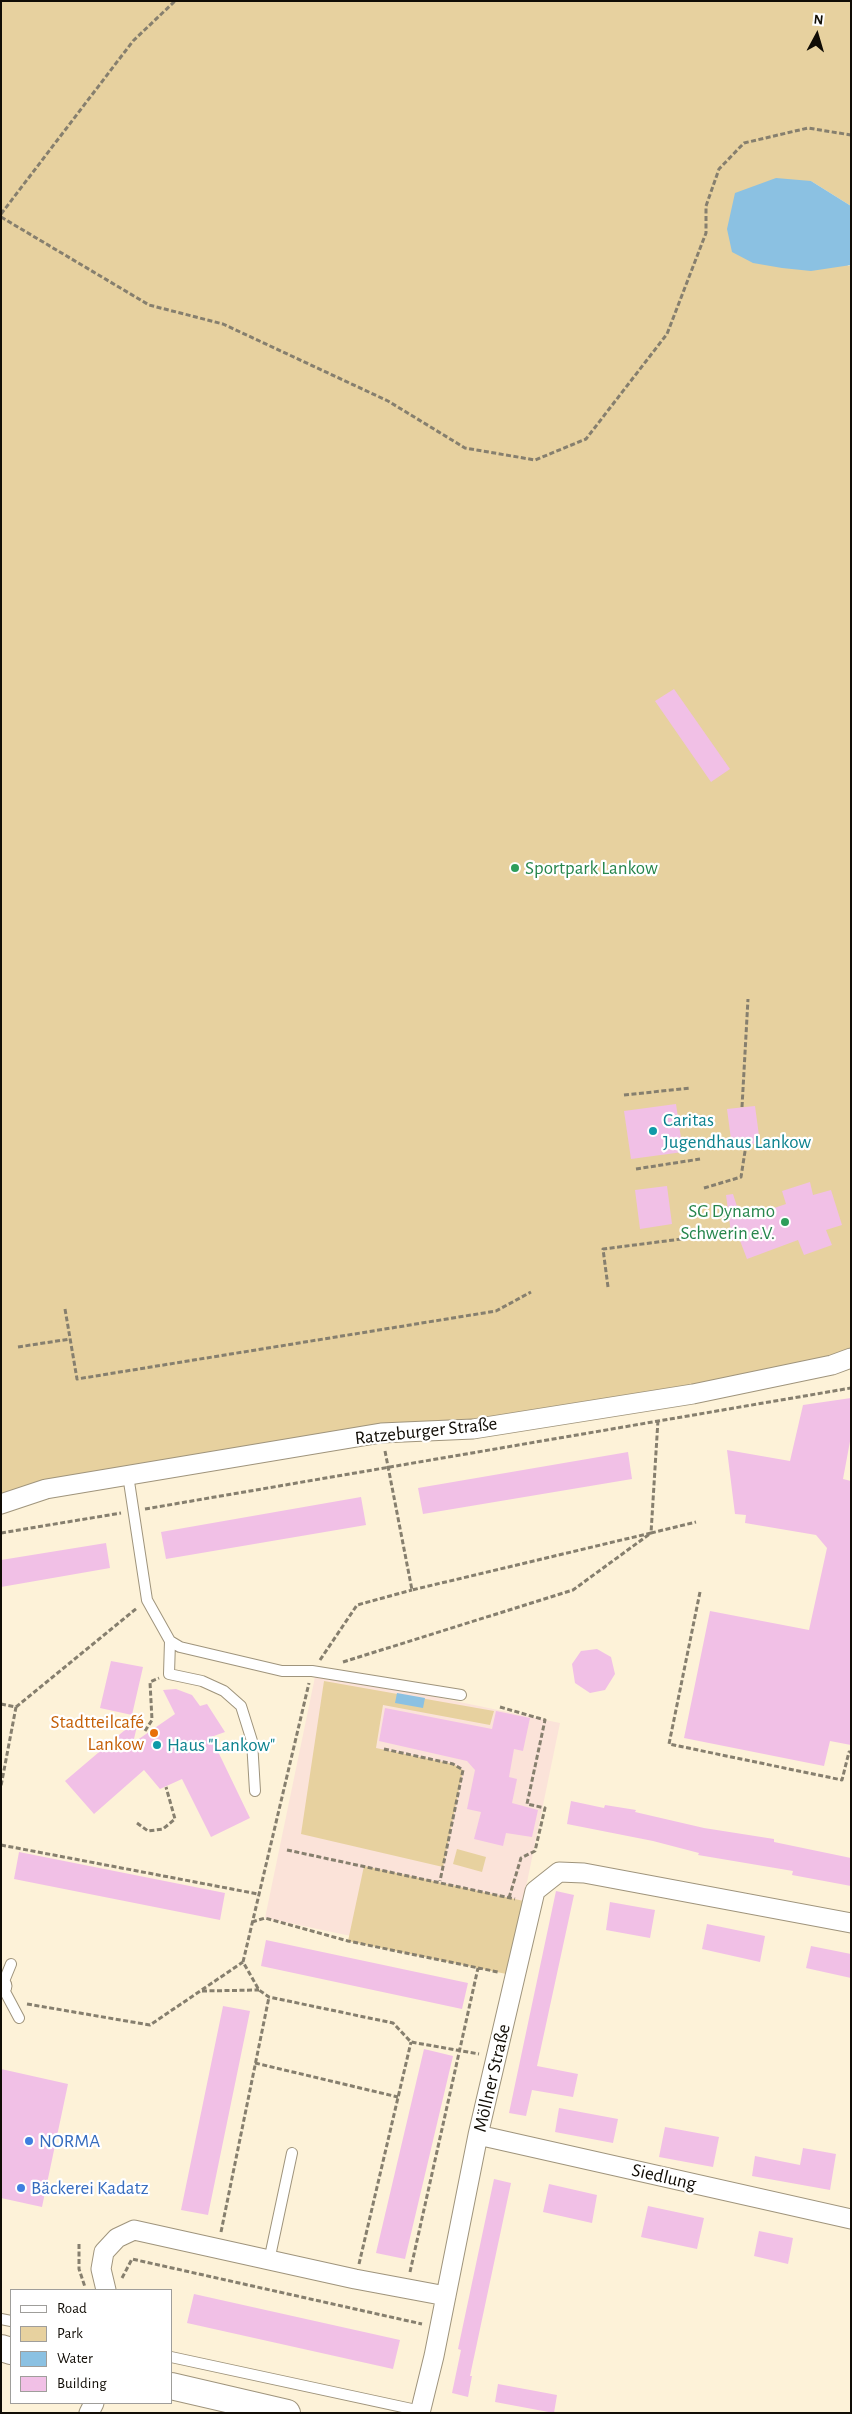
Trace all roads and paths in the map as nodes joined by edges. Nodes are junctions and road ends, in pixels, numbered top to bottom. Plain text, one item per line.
1 (175, 1) edge
2 (851, 135) edge
3 (1, 216) edge
4 (748, 999) dead end
5 (691, 1088) dead end
6 (624, 1095) dead end
7 (742, 1108) dead end
8 (746, 1145) dead end
9 (700, 1159) dead end
10 (636, 1168) dead end
11 (704, 1188) dead end
12 (712, 1235) dead end
13 (608, 1287) dead end
14 (531, 1292) dead end
15 (65, 1309) dead end
16 (70, 1339) junction
17 (18, 1347) dead end
18 (851, 1358) edge
19 (851, 1388) edge
20 (658, 1420) junction
21 (381, 1434) junction
22 (388, 1467) junction
23 (128, 1475) junction
24 (1, 1504) edge
25 (134, 1511) junction
26 (696, 1522) dead end
27 (650, 1532) junction
28 (1, 1533) edge
29 (412, 1590) junction
30 (700, 1592) dead end
31 (147, 1600) junction
32 (170, 1641) junction
33 (312, 1672) junction
34 (169, 1674) junction
35 (461, 1695) dead end
36 (1, 1704) edge
37 (16, 1707) junction
38 (500, 1707) dead end
39 (145, 1731) dead end
40 (384, 1749) dead end
41 (851, 1752) edge
42 (1, 1786) edge
43 (166, 1787) dead end
44 (255, 1791) dead end
45 (137, 1823) dead end
46 (1, 1845) edge
47 (287, 1850) dead end
48 (440, 1881) junction
49 (258, 1894) junction
50 (509, 1898) junction
51 (532, 1903) junction
52 (252, 1922) junction
53 (851, 1923) edge
54 (243, 1962) junction
55 (11, 1964) dead end
56 (478, 1968) junction
57 (516, 1976) junction
58 (259, 1990) junction
59 (4, 1991) edge
60 (201, 1991) junction
61 (269, 1997) junction
62 (19, 2018) dead end
63 (411, 2042) junction
64 (460, 2051) junction
65 (496, 2057) junction
66 (255, 2062) junction
67 (398, 2096) junction
68 (478, 2135) junction
69 (292, 2153) dead end
70 (851, 2219) edge
71 (79, 2244) dead end
72 (218, 2250) junction
73 (269, 2261) junction
74 (355, 2279) junction
75 (106, 2288) edge
76 (86, 2289) edge
77 (406, 2289) junction
78 (446, 2296) junction
79 (440, 2328) junction
80 (172, 2357) edge
81 (172, 2386) edge
82 (421, 2412) edge
83 (287, 2413) edge

1 - 3 path
2 - 3 path
4 - 7 path
5 - 6 path
8 - 11 path
9 - 10 path
12 - 13 path
14 - 16 path
15 - 16 path
16 - 17 path
18 - 21 street, Ratzeburger Straße
19 - 20 path
20 - 22 path
20 - 27 path
21 - 22 path
21 - 23 street, Ratzeburger Straße
22 - 25 path
22 - 29 path
23 - 24 street, Ratzeburger Straße
23 - 25 lane
25 - 28 path
25 - 31 lane
26 - 27 path
27 - 29 path
27 - 33 path
29 - 33 path
30 - 41 path
31 - 32 lane
31 - 37 path
32 - 33 lane
32 - 34 lane
33 - 35 lane
33 - 49 path
34 - 39 path
34 - 44 lane
36 - 37 path
37 - 42 path
38 - 50 path
40 - 48 path
43 - 45 path
46 - 49 path
47 - 48 path
48 - 50 path
49 - 52 path
50 - 51 path
51 - 53 street, Möllner Straße
51 - 57 street, Möllner Straße
52 - 54 path
52 - 56 path
54 - 58 path
54 - 60 path
55 - 59 lane
56 - 57 path
56 - 64 path
57 - 65 street, Möllner Straße
58 - 60 path
58 - 61 path
59 - 60 path
59 - 62 lane
61 - 63 path
61 - 66 path
63 - 64 path
63 - 67 path
64 - 65 path
64 - 77 path
65 - 68 street, Möllner Straße
66 - 67 path
66 - 72 path
67 - 74 path
68 - 70 street, Siedlung
68 - 78 street, Möllner Straße
69 - 73 lane
71 - 76 path
72 - 73 street
72 - 75 street
73 - 74 street
74 - 77 street
75 - 79 path
77 - 78 street
78 - 79 street, Möllner Straße
79 - 82 street, Möllner Straße
80 - 82 lane
81 - 83 street

